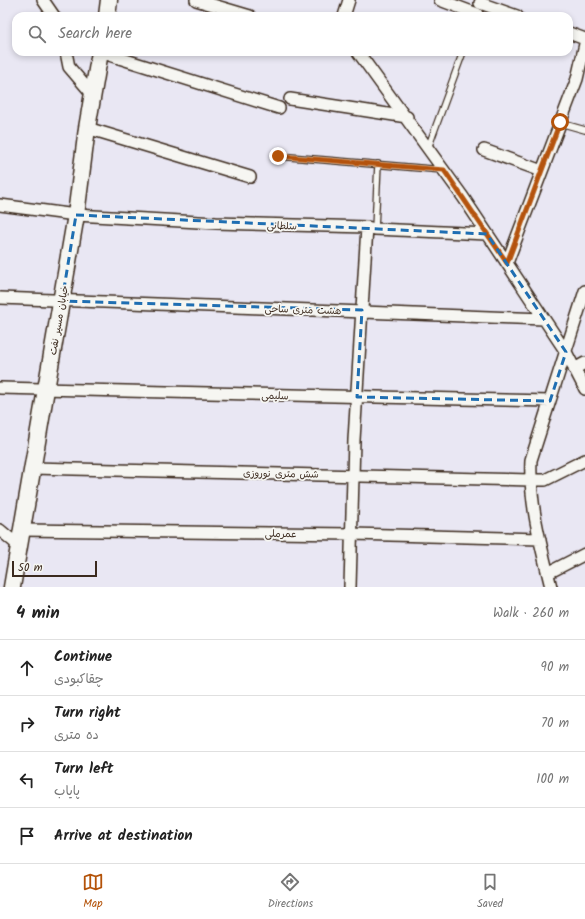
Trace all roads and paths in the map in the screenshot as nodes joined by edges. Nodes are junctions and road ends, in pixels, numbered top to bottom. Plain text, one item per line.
1 (43, 0) edge
2 (109, 0) edge
3 (196, 0) edge
4 (349, 0) edge
5 (440, 0) edge
6 (479, 8) edge
7 (51, 12) edge
8 (108, 12) edge
9 (236, 12) edge
10 (345, 12) edge
11 (498, 12) edge
12 (573, 34) edge
13 (585, 39) edge
14 (585, 44) edge
15 (67, 56) edge
16 (99, 56) edge
17 (113, 56) edge
18 (361, 56) edge
19 (462, 56) edge
20 (93, 95) junction
21 (290, 99) dead end
22 (279, 108) dead end
23 (406, 117) junction
24 (560, 122) junction
25 (87, 128) junction
26 (585, 130) edge
27 (428, 148) junction
28 (484, 150) dead end
29 (278, 156) dead end
30 (378, 164) junction
31 (444, 170) junction
32 (542, 171) junction
33 (250, 177) dead end
34 (0, 205) edge
35 (76, 215) junction
36 (371, 228) junction
37 (488, 234) junction
38 (507, 263) junction
39 (585, 291) edge
40 (0, 298) edge
41 (62, 301) junction
42 (362, 310) junction
43 (544, 319) junction
44 (566, 352) junction
45 (585, 363) edge
46 (574, 369) junction
47 (0, 388) edge
48 (46, 389) junction
49 (585, 389) edge
50 (357, 397) junction
51 (550, 401) junction
52 (585, 460) edge
53 (32, 468) junction
54 (353, 475) junction
55 (530, 480) junction
56 (0, 530) edge
57 (352, 534) junction
58 (20, 538) junction
59 (540, 539) junction
60 (585, 554) edge
61 (548, 573) junction
62 (12, 587) edge
63 (350, 587) edge
64 (551, 587) edge

1 - 7 street
2 - 8 street
3 - 9 street
4 - 10 street
5 - 6 street
6 - 11 street
12 - 13 street
14 - 24 street
15 - 20 street
16 - 20 street, خیابان مسیر نفت
17 - 22 street
18 - 23 street
19 - 27 lane
20 - 25 street, خیابان مسیر نفت
21 - 23 street
23 - 27 street
24 - 26 lane
24 - 32 street
25 - 33 street
25 - 35 street, خیابان مسیر نفت
27 - 31 street
28 - 32 street
29 - 30 lane
30 - 31 lane
30 - 36 lane
31 - 37 street
32 - 38 street
34 - 35 street, سلطانی
35 - 36 street, سلطانی
35 - 41 street, خیابان مسیر نفت
36 - 37 street, سلطانی
36 - 42 street
37 - 38 street
38 - 43 street
39 - 44 street
40 - 41 street, هشت متری ساحی
41 - 42 street, هشت متری ساحی
41 - 48 street, خیابان مسیر نفت
42 - 43 street, هشت متری ساحی
42 - 50 street
43 - 44 street
44 - 46 street
44 - 51 street
45 - 46 street
46 - 49 street
47 - 48 street, سلیمی
48 - 50 street, سلیمی
48 - 53 street, خیابان مسیر نفت
50 - 51 street, سلیمی
50 - 54 street
51 - 55 street
52 - 55 street, شش متری نوروزی
53 - 54 street, شش متری نوروزی
53 - 58 street, خیابان مسیر نفت
54 - 55 street, شش متری نوروزی
54 - 57 street
55 - 59 street
56 - 58 street
57 - 58 street, عمرملی
57 - 59 street, عمرملی
57 - 63 street
58 - 62 street, خیابان مسیر نفت
59 - 61 street
60 - 61 street
61 - 64 street

